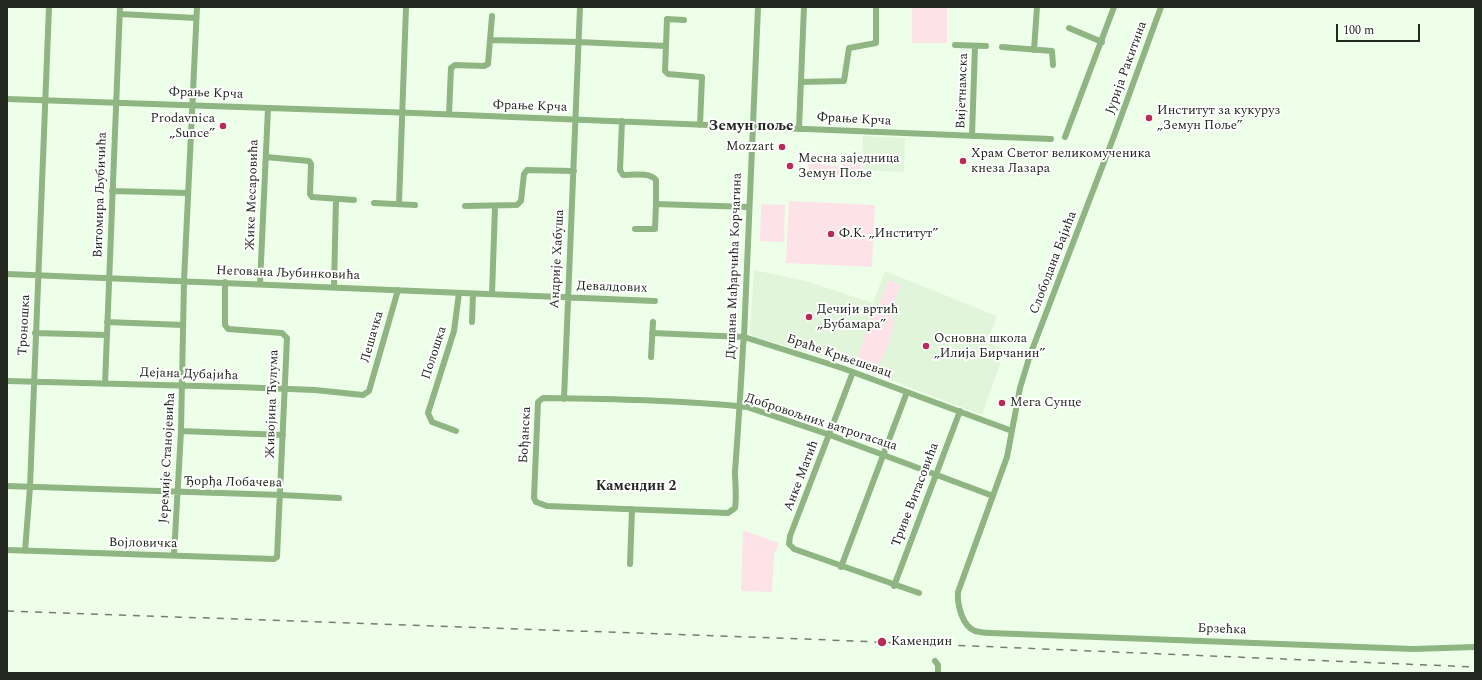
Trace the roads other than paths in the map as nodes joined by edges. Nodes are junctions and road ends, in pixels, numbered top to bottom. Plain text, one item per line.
1 (49, 7) edge
2 (120, 7) edge
3 (197, 7) edge
4 (406, 7) edge
5 (580, 7) edge
6 (758, 7) edge
7 (804, 7) edge
8 (876, 7) edge
9 (1037, 7) edge
10 (1114, 7) edge
11 (1161, 7) edge
12 (120, 14) junction
13 (492, 16) dead end
14 (196, 18) junction
15 (684, 20) dead end
16 (1069, 28) dead end
17 (490, 40) junction
18 (579, 42) junction
19 (1102, 42) junction
20 (666, 46) junction
21 (955, 46) dead end
22 (975, 46) junction
23 (986, 46) dead end
24 (1002, 47) dead end
25 (1034, 50) junction
26 (1053, 65) dead end
27 (801, 82) junction
28 (7, 99) edge
29 (46, 100) junction
30 (115, 102) junction
31 (192, 105) junction
32 (268, 108) junction
33 (403, 112) junction
34 (448, 114) junction
35 (576, 120) junction
36 (622, 121) junction
37 (700, 125) junction
38 (752, 126) junction
39 (799, 129) junction
40 (972, 136) junction
41 (1114, 136) joint
42 (1066, 137) dead end
43 (1052, 140) dead end
44 (266, 157) junction
45 (574, 171) junction
46 (112, 190) junction
47 (188, 193) junction
48 (336, 199) junction
49 (354, 200) dead end
50 (374, 203) dead end
51 (399, 204) junction
52 (656, 204) junction
53 (415, 205) dead end
54 (465, 206) dead end
55 (748, 206) junction
56 (495, 207) junction
57 (635, 229) dead end
58 (7, 274) edge
59 (38, 275) junction
60 (109, 278) junction
61 (184, 281) junction
62 (225, 282) junction
63 (260, 284) junction
64 (334, 287) junction
65 (398, 290) junction
66 (459, 293) junction
67 (473, 294) junction
68 (492, 294) junction
69 (567, 298) junction
70 (656, 301) dead end
71 (107, 322) junction
72 (472, 322) dead end
73 (653, 322) dead end
74 (183, 325) junction
75 (35, 332) junction
76 (652, 333) junction
77 (107, 335) junction
78 (744, 337) junction
79 (651, 357) dead end
80 (854, 372) junction
81 (7, 381) edge
82 (33, 382) junction
83 (105, 384) junction
84 (182, 385) junction
85 (285, 389) junction
86 (369, 390) joint
87 (907, 392) junction
88 (564, 399) junction
89 (740, 407) junction
90 (960, 411) junction
91 (181, 431) junction
92 (456, 431) dead end
93 (1012, 431) junction
94 (830, 434) junction
95 (283, 435) junction
96 (883, 454) junction
97 (936, 474) junction
98 (7, 486) edge
99 (30, 487) junction
100 (177, 492) junction
101 (281, 495) junction
102 (993, 496) junction
103 (339, 498) dead end
104 (632, 509) junction
105 (7, 550) edge
106 (25, 551) junction
107 (174, 555) junction
108 (277, 557) joint
109 (630, 564) dead end
110 (841, 566) junction
111 (894, 586) junction
112 (919, 593) dead end
113 (968, 627) joint
114 (1475, 647) edge
115 (935, 661) dead end
116 (938, 673) edge

1 - 29 street, Троношка
2 - 12 street, Витомира Љубичића
3 - 14 street, Јеремије Станојевића
4 - 33 street
5 - 18 street, Андрије Хабуша
6 - 38 street, Душана Мађарчића Корчагина
7 - 27 street
8 - 27 street
9 - 25 street
10 - 19 street
11 - 41 street, Јурија Ракитина
12 - 14 street
12 - 30 street, Витомира Љубичића
13 - 17 street
14 - 31 street, Јеремије Станојевића
15 - 20 street
16 - 19 street
17 - 18 street
17 - 34 street
18 - 20 street
18 - 35 street, Андрије Хабуша
19 - 42 street
20 - 37 street
21 - 22 street, Вијетнамска
22 - 23 street, Вијетнамска
22 - 40 street, Вијетнамска
24 - 25 street
25 - 26 street
27 - 39 street
28 - 29 street, Фрање Крча
29 - 30 street, Фрање Крча
29 - 59 street, Троношка
30 - 31 street, Фрање Крча
30 - 46 street, Витомира Љубичића
31 - 32 street, Фрање Крча
31 - 47 street, Јеремије Станојевића
32 - 33 street, Фрање Крча
32 - 44 street, Жике Месаровића
33 - 34 street, Фрање Крча
33 - 51 street
34 - 35 street, Фрање Крча
35 - 36 street, Фрање Крча
35 - 45 street, Андрије Хабуша
36 - 37 street, Фрање Крча
36 - 52 street
37 - 38 street, Фрање Крча
38 - 39 street, Фрање Крча
38 - 55 street, Душана Мађарчића Корчагина
39 - 40 street, Фрање Крча
40 - 43 street, Фрање Крча
41 - 93 street, Слободана Бајића
44 - 48 street
44 - 63 street, Жике Месаровића
45 - 56 street
45 - 69 street, Андрије Хабуша
46 - 47 street
46 - 60 street, Витомира Љубичића
47 - 61 street, Јеремије Станојевића
48 - 49 street
48 - 64 street
50 - 51 street
51 - 53 street
52 - 55 street
52 - 57 street
54 - 56 street
55 - 78 street, Душана Мађарчића Корчагина
56 - 68 street
58 - 59 street, Негована Љубинковића
59 - 60 street, Негована Љубинковића
59 - 75 street, Троношка
60 - 61 street, Негована Љубинковића
60 - 71 street, Витомира Љубичића
61 - 62 street, Негована Љубинковића
61 - 74 street, Јеремије Станојевића
62 - 63 street, Негована Љубинковића
62 - 85 street, Живојина Ћулума
63 - 64 street, Негована Љубинковића
64 - 65 street, Негована Љубинковића
65 - 66 street, Негована Љубинковића
65 - 86 street, Лешачка
66 - 67 street, Негована Љубинковића
66 - 92 street, Полошка
67 - 68 street, Негована Љубинковића
67 - 72 street
68 - 69 street, Негована Љубинковића
69 - 70 street, Девалдових
69 - 88 street, Андрије Хабуша
71 - 74 street
71 - 77 street, Витомира Љубичића
73 - 76 street
74 - 84 street, Јеремије Станојевића
75 - 77 street
75 - 82 street, Троношка
76 - 78 street, Браће Крњешевац
76 - 79 street
77 - 83 street, Витомира Љубичића
78 - 80 street, Браће Крњешевац
78 - 89 street, Душана Мађарчића Корчагина
80 - 87 street, Браће Крњешевац
80 - 94 street, Анке Матић
81 - 82 street, Дејана Дубајића
82 - 83 street, Дејана Дубајића
82 - 99 street, Троношка
83 - 84 street, Дејана Дубајића
84 - 85 street, Дејана Дубајића
84 - 91 street, Јеремије Станојевића
85 - 86 street, Дејана Дубајића
85 - 95 street, Живојина Ћулума
87 - 90 street, Браће Крњешевац
87 - 96 street
88 - 89 street, Добровољних ватрогасаца
88 - 104 street, Бођанска
89 - 94 street, Добровољних ватрогасаца
89 - 104 street, Душана Мађарчића Корчагина
90 - 93 street, Браће Крњешевац
90 - 97 street, Триве Витасовића
91 - 95 street
91 - 100 street, Јеремије Станојевића
93 - 102 street, Слободана Бајића
94 - 96 street, Добровољних ватрогасаца
94 - 110 street, Анке Матић
95 - 101 street, Живојина Ћулума
96 - 97 street, Добровољних ватрогасаца
96 - 110 street
97 - 102 street, Добровољних ватрогасаца
97 - 111 street, Триве Витасовића
98 - 99 street, Ђорђа Лобачева
99 - 100 street, Ђорђа Лобачева
99 - 106 street, Троношка
100 - 101 street, Ђорђа Лобачева
100 - 107 street, Јеремије Станојевића
101 - 103 street, Ђорђа Лобачева
101 - 108 street, Живојина Ћулума
102 - 113 street, Слободана Бајића
104 - 109 street
105 - 106 street, Војловичка
106 - 107 street, Војловичка
107 - 108 street, Војловичка
110 - 111 street
111 - 112 street
113 - 114 street, Брзећка
115 - 116 street

